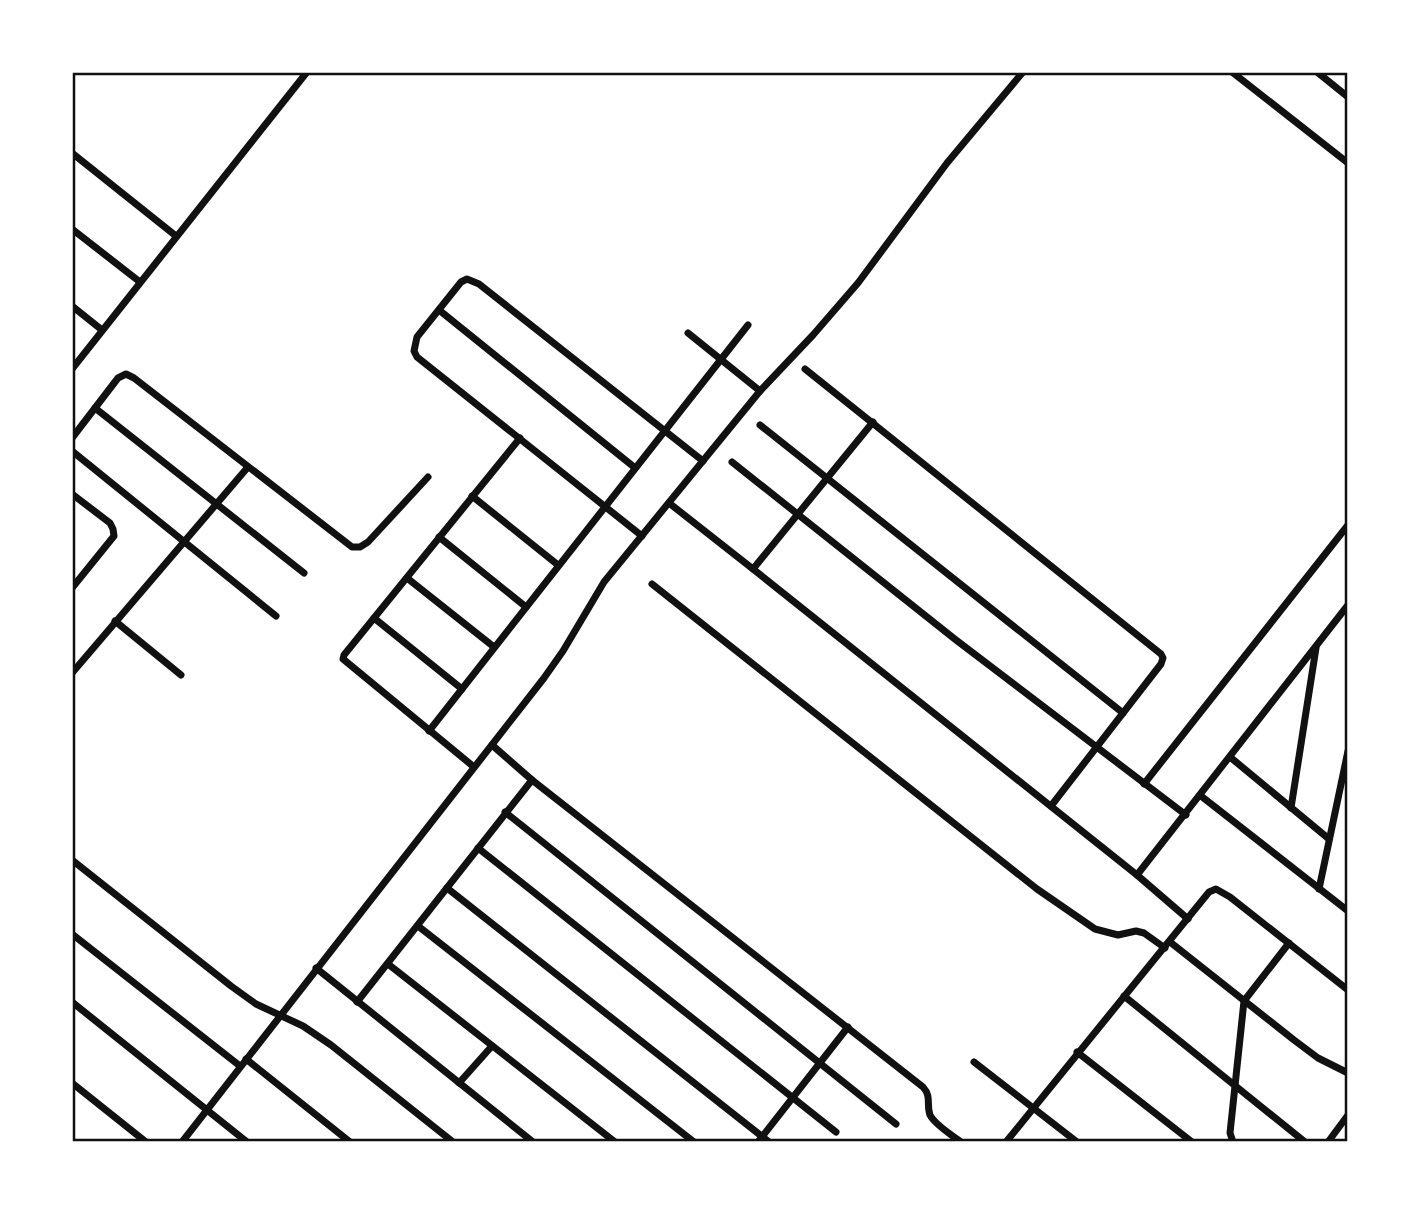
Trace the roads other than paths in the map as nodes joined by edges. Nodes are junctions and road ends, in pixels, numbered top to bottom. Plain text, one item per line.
1 (307, 72) edge
2 (1023, 72) edge
3 (1232, 72) edge
4 (1317, 72) edge
5 (1348, 97) edge
6 (72, 153) edge
7 (1348, 163) edge
8 (72, 229) edge
9 (176, 236) junction
10 (140, 282) junction
11 (72, 306) edge
12 (439, 310) junction
13 (748, 324) dead end
14 (102, 330) junction
15 (688, 333) dead end
16 (720, 359) junction
17 (72, 369) edge
18 (805, 369) dead end
19 (760, 391) junction
20 (95, 408) junction
21 (873, 422) junction
22 (760, 425) dead end
23 (664, 430) junction
24 (72, 438) edge
25 (520, 438) junction
26 (72, 451) edge
27 (703, 461) junction
28 (732, 462) dead end
29 (248, 467) junction
30 (634, 467) junction
31 (428, 477) dead end
32 (826, 478) junction
33 (72, 494) edge
34 (472, 496) junction
35 (668, 503) junction
36 (217, 505) junction
37 (604, 506) junction
38 (798, 513) junction
39 (1348, 525) edge
40 (642, 536) junction
41 (439, 537) junction
42 (185, 542) junction
43 (558, 565) junction
44 (753, 569) junction
45 (304, 573) dead end
46 (75, 578) edge
47 (407, 578) junction
48 (652, 583) dead end
49 (72, 588) edge
50 (1348, 605) edge
51 (526, 607) junction
52 (276, 616) dead end
53 (374, 618) junction
54 (115, 621) junction
55 (1316, 647) junction
56 (494, 648) junction
57 (72, 674) edge
58 (181, 675) dead end
59 (462, 689) junction
60 (1123, 713) junction
61 (429, 731) junction
62 (492, 745) junction
63 (1096, 748) junction
64 (1348, 751) edge
65 (1230, 757) junction
66 (474, 767) junction
67 (532, 780) junction
68 (1144, 784) junction
69 (1201, 796) junction
70 (1051, 806) junction
71 (1292, 808) junction
72 (505, 812) junction
73 (1186, 815) junction
74 (1329, 839) junction
75 (478, 848) junction
76 (72, 860) edge
77 (1137, 876) junction
78 (447, 888) junction
79 (1319, 888) junction
80 (1348, 911) edge
81 (1188, 919) junction
82 (418, 926) junction
83 (72, 934) edge
84 (1289, 943) junction
85 (1167, 945) junction
86 (388, 964) junction
87 (316, 968) junction
88 (1348, 990) edge
89 (1124, 996) junction
90 (1244, 1001) junction
91 (72, 1002) edge
92 (357, 1002) junction
93 (278, 1016) junction
94 (848, 1027) junction
95 (492, 1046) junction
96 (1077, 1052) junction
97 (246, 1059) junction
98 (974, 1062) dead end
99 (820, 1064) junction
100 (240, 1066) junction
101 (1348, 1073) edge
102 (72, 1083) edge
103 (458, 1083) junction
104 (1236, 1086) junction
105 (794, 1098) junction
106 (1032, 1108) junction
107 (207, 1111) junction
108 (1348, 1115) edge
109 (896, 1124) dead end
110 (836, 1132) dead end
111 (763, 1140) edge
112 (146, 1142) edge
113 (181, 1142) edge
114 (247, 1142) edge
115 (350, 1142) edge
116 (453, 1142) edge
117 (533, 1142) edge
118 (615, 1142) edge
119 (694, 1142) edge
120 (961, 1142) edge
121 (1006, 1142) edge
122 (1077, 1142) edge
123 (1192, 1142) edge
124 (1233, 1142) edge
125 (1305, 1142) edge
126 (1328, 1142) edge

1 - 9 street
2 - 19 street
3 - 7 street
4 - 5 street
6 - 9 street
8 - 10 street
9 - 10 street
10 - 14 street
11 - 14 street
12 - 23 street
12 - 25 street
12 - 30 street
13 - 16 street
14 - 17 street
15 - 16 street
16 - 19 street
16 - 23 street
18 - 21 street
19 - 27 street
20 - 24 street
20 - 29 street
20 - 36 street
21 - 32 street
21 - 60 street
22 - 32 street
23 - 27 street
23 - 30 street
25 - 34 street
25 - 37 street
26 - 42 street
27 - 35 street
28 - 38 street
29 - 31 street
29 - 36 street
30 - 37 street
32 - 38 street
32 - 60 street
33 - 46 street
34 - 41 street
34 - 43 street
35 - 40 street
35 - 44 street
36 - 42 street
36 - 45 street
37 - 40 street
37 - 43 street
38 - 44 street
38 - 63 street
39 - 68 street
40 - 62 street
41 - 47 street
41 - 51 street
42 - 52 street
42 - 54 street
43 - 51 street
44 - 70 street
46 - 49 street
47 - 53 street
47 - 56 street
48 - 85 street
50 - 55 street
51 - 56 street
53 - 59 street
53 - 61 street
54 - 57 street
54 - 58 street
55 - 65 street
55 - 71 street
56 - 59 street
59 - 61 street
60 - 63 street
61 - 66 street
62 - 66 street
62 - 67 street
63 - 68 street
63 - 70 street
64 - 74 street
65 - 69 street
65 - 71 street
66 - 87 street
67 - 72 street
67 - 94 street
68 - 73 street
69 - 73 street
69 - 79 street
70 - 77 street
71 - 74 street
72 - 75 street
72 - 99 street
73 - 77 street
74 - 79 street
75 - 78 street
75 - 105 street
76 - 93 street
77 - 81 street
78 - 82 street
78 - 111 street
79 - 80 street
81 - 84 street
81 - 85 street
82 - 86 street
82 - 119 street
83 - 100 street
84 - 88 street
84 - 90 street
85 - 89 street
85 - 90 street
86 - 92 street
86 - 95 street
87 - 92 street
87 - 93 street
89 - 96 street
89 - 104 street
90 - 101 street
90 - 104 street
91 - 107 street
92 - 103 street
93 - 97 street
93 - 116 street
94 - 99 street
94 - 120 street
95 - 103 street
95 - 118 street
96 - 106 street
96 - 123 street
97 - 100 street
97 - 115 street
98 - 106 street
99 - 105 street
99 - 109 street
100 - 107 street
102 - 112 street
103 - 117 street
104 - 124 street
104 - 125 street
105 - 110 street
105 - 111 street
106 - 121 street
106 - 122 street
107 - 113 street
107 - 114 street
108 - 126 street

